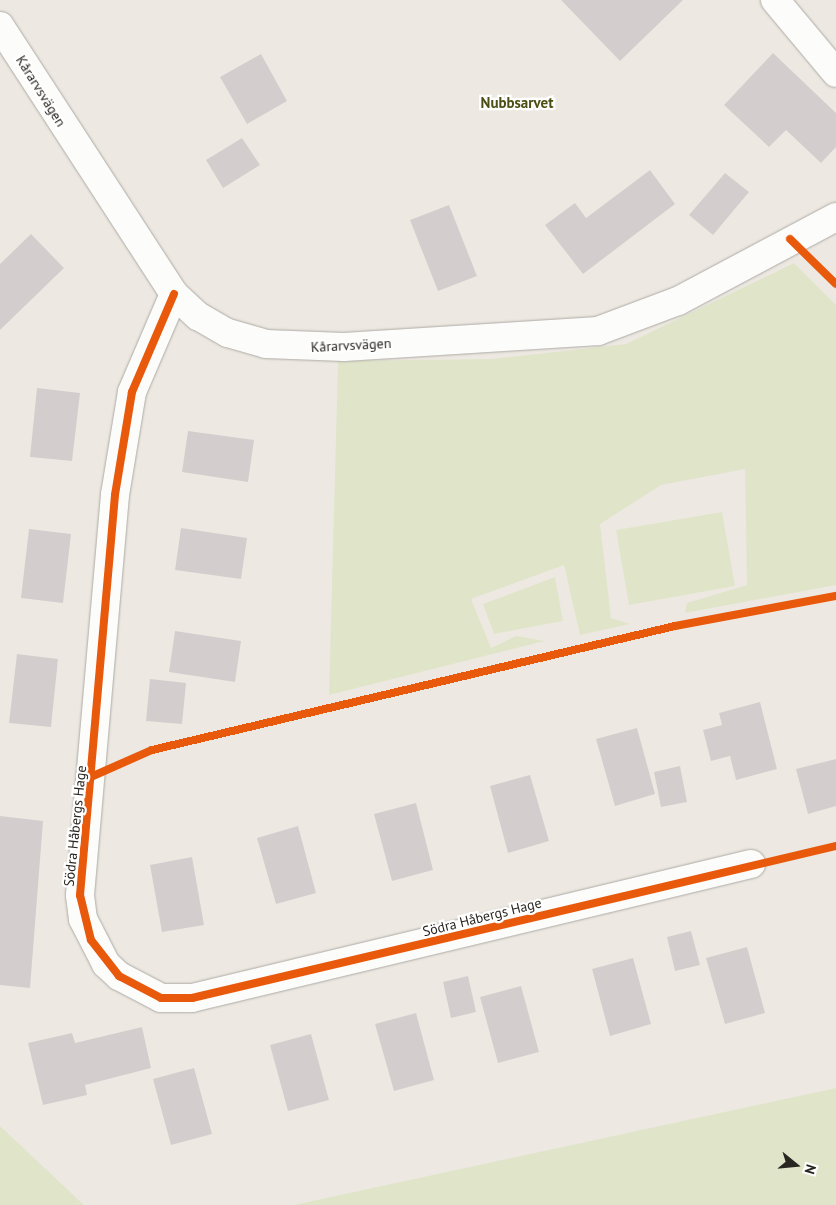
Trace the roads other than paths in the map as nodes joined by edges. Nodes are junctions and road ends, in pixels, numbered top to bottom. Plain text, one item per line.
1 (776, 0) edge
2 (0, 26) edge
3 (836, 73) edge
4 (836, 217) edge
5 (174, 294) junction
6 (751, 864) dead end

1 - 3 street
2 - 5 street, Kårarvsvägen
4 - 5 street, Kårarvsvägen
5 - 6 street, Södra Håbergs Hage

